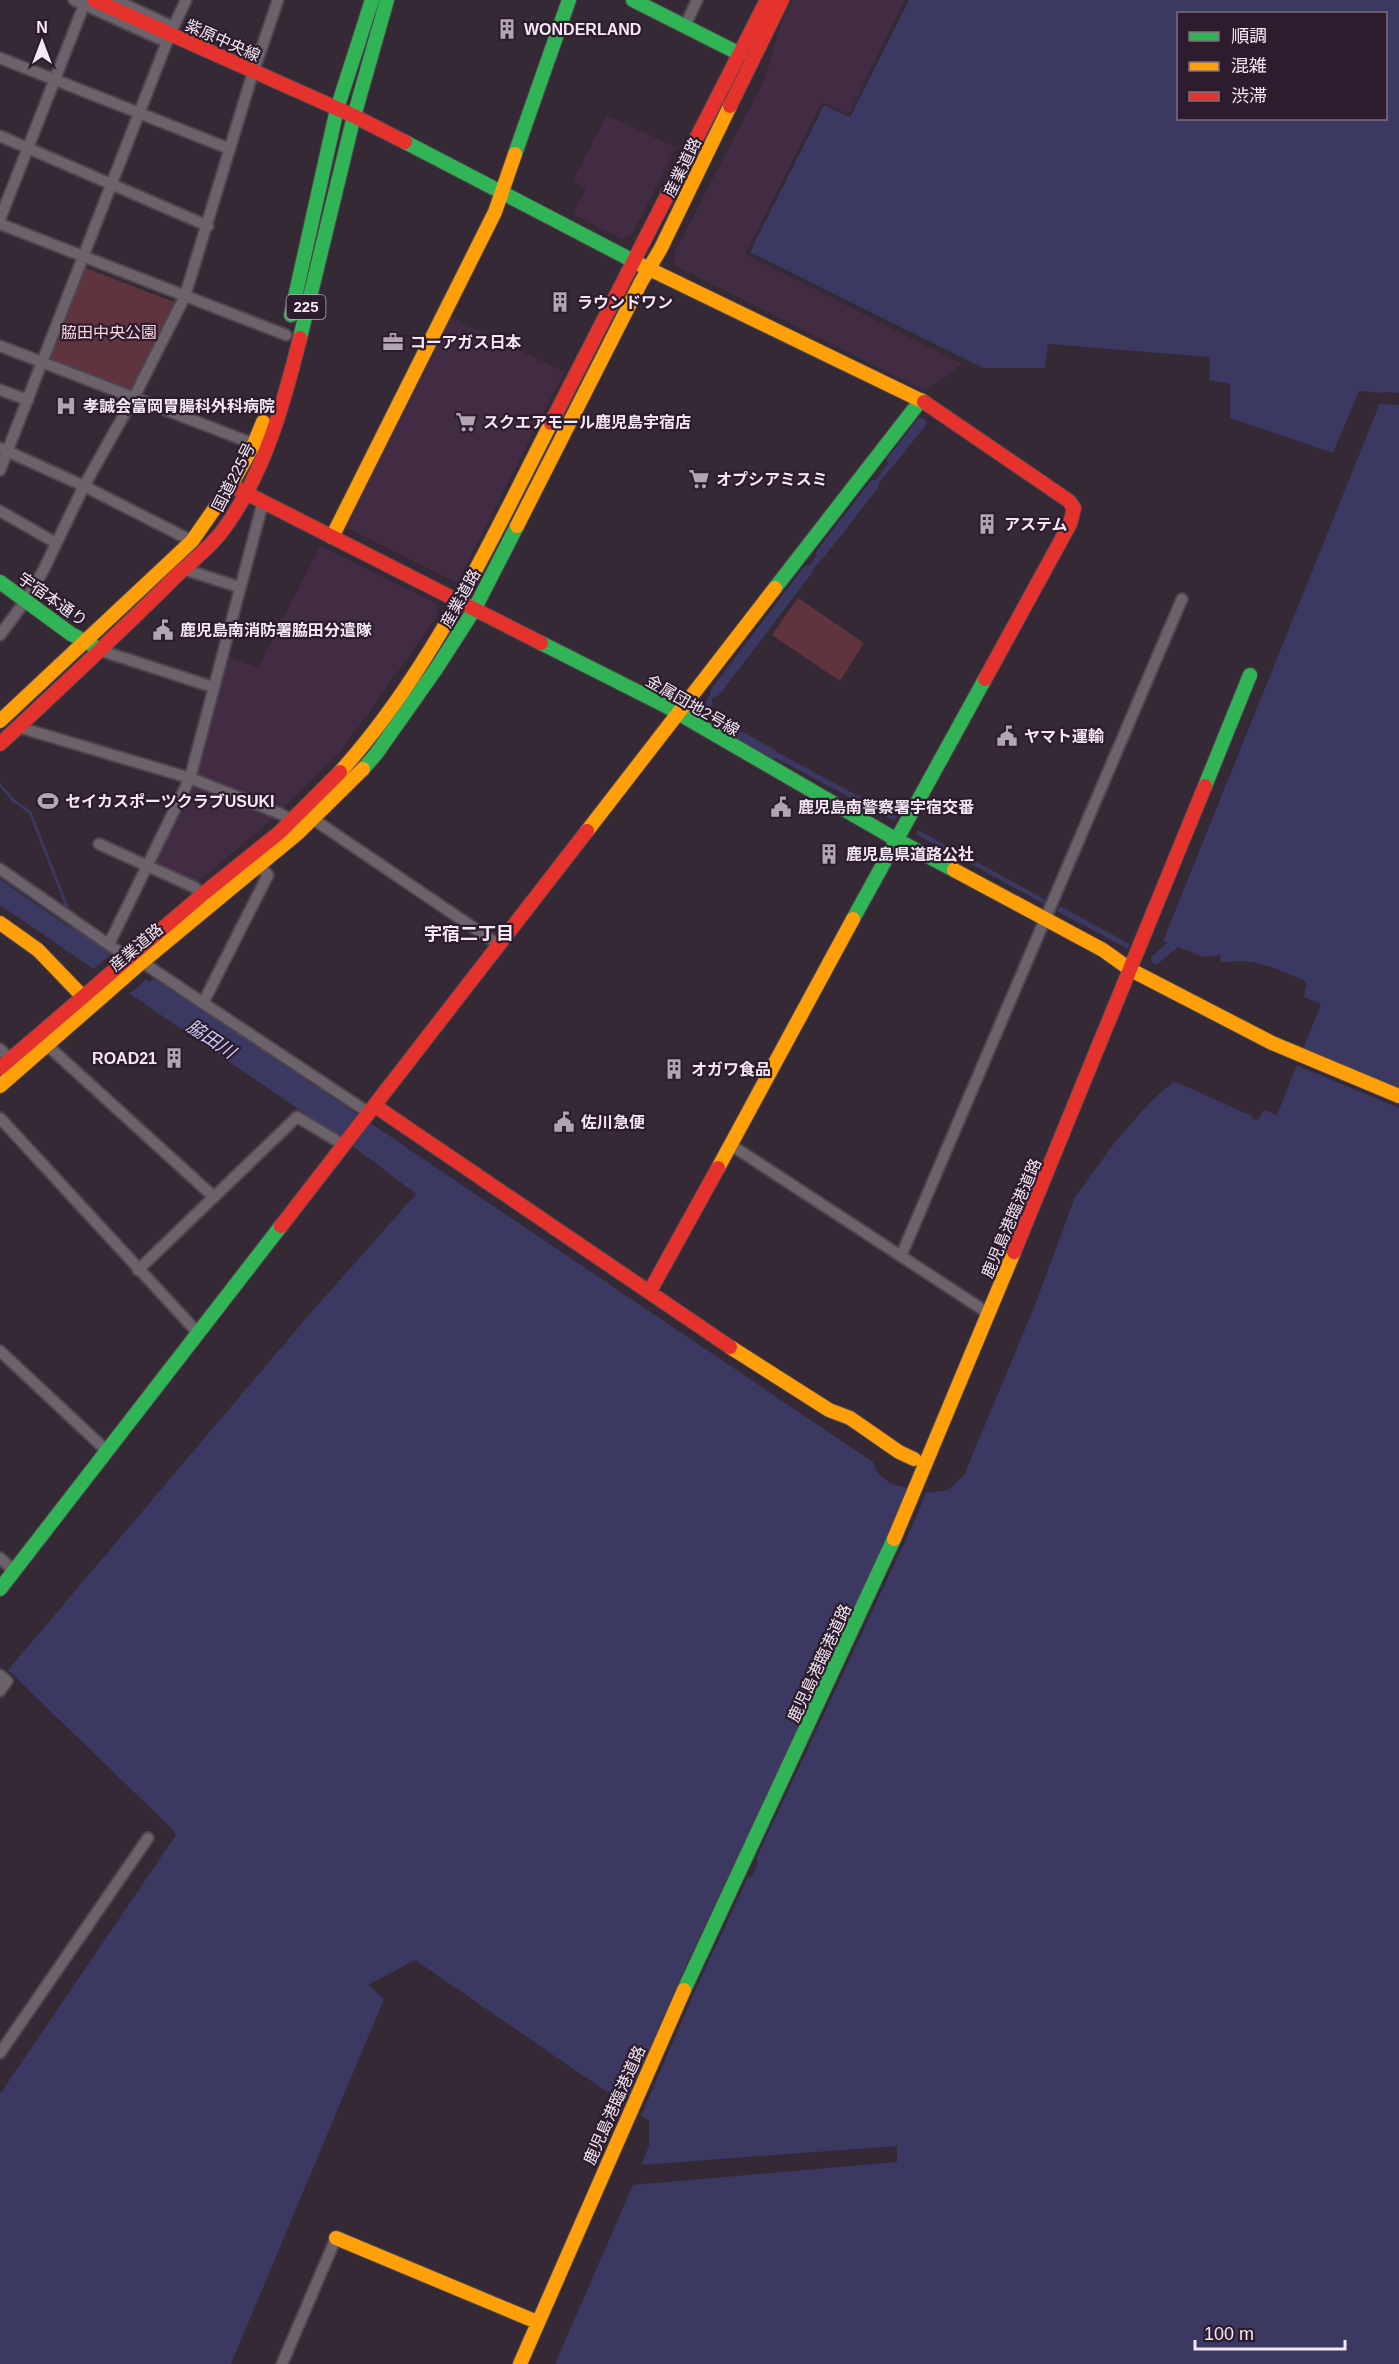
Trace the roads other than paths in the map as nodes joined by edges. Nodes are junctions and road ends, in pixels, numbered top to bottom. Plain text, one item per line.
1 (115, 0) edge
2 (186, 0) edge
3 (278, 0) edge
4 (372, 0) edge
5 (387, 0) edge
6 (569, 0) edge
7 (633, 0) edge
8 (697, 0) edge
9 (767, 0) edge
10 (782, 0) edge
11 (85, 1) edge
12 (685, 26) junction
13 (170, 34) junction
14 (740, 54) junction
15 (0, 58) edge
16 (253, 71) junction
17 (55, 80) junction
18 (338, 109) junction
19 (139, 114) junction
20 (354, 116) junction
21 (0, 136) edge
22 (28, 147) junction
23 (230, 149) junction
24 (111, 184) junction
25 (503, 192) junction
26 (0, 219) edge
27 (0, 224) edge
28 (208, 226) junction
29 (84, 257) junction
30 (635, 262) junction
31 (648, 268) junction
32 (185, 296) junction
33 (286, 335) junction
34 (0, 346) edge
35 (44, 362) junction
36 (0, 390) edge
37 (134, 397) junction
38 (28, 400) junction
39 (921, 400) junction
40 (254, 444) junction
41 (4, 450) edge
42 (0, 470) edge
43 (231, 485) junction
44 (84, 486) junction
45 (245, 493) junction
46 (263, 502) junction
47 (0, 511) edge
48 (332, 537) junction
49 (192, 540) junction
50 (56, 543) junction
51 (183, 569) junction
52 (0, 582) edge
53 (239, 587) junction
54 (1182, 599) dead end
55 (26, 600) junction
56 (460, 602) junction
57 (474, 610) junction
58 (0, 635) edge
59 (87, 642) junction
60 (102, 651) junction
61 (1250, 675) dead end
62 (213, 687) junction
63 (677, 715) junction
64 (0, 720) edge
65 (18, 727) junction
66 (0, 744) edge
67 (190, 778) junction
68 (313, 819) junction
69 (291, 820) junction
70 (897, 840) junction
71 (99, 844) dead end
72 (148, 866) junction
73 (260, 866) junction
74 (0, 868) edge
75 (203, 894) junction
76 (1046, 918) junction
77 (0, 923) edge
78 (109, 944) junction
79 (499, 945) junction
80 (135, 963) junction
81 (1131, 970) junction
82 (87, 1001) junction
83 (203, 1003) junction
84 (48, 1046) junction
85 (0, 1049) edge
86 (5, 1064) edge
87 (0, 1086) edge
88 (1399, 1096) edge
89 (370, 1112) junction
90 (0, 1118) edge
91 (345, 1144) junction
92 (731, 1145) junction
93 (214, 1197) junction
94 (901, 1256) junction
95 (138, 1270) junction
96 (650, 1291) junction
97 (988, 1313) junction
98 (198, 1333) junction
99 (0, 1351) edge
100 (106, 1451) junction
101 (914, 1459) dead end
102 (0, 1558) edge
103 (14, 1571) junction
104 (0, 1589) edge
105 (0, 1675) edge
106 (0, 1691) edge
107 (148, 1838) dead end
108 (0, 2053) edge
109 (336, 2238) joint
110 (537, 2322) junction
111 (282, 2364) edge
112 (520, 2364) edge

1 - 13 street
2 - 13 street
3 - 16 street
4 - 18 main road, 国道225号 / 225
5 - 20 main road, 国道225号 / 225
6 - 25 main road
7 - 12 main road
8 - 12 street
9 - 14 main road, 産業道路
10 - 31 main road, 産業道路
11 - 13 main road, 紫原中央線
11 - 17 street
12 - 14 main road
13 - 16 main road, 紫原中央線
13 - 19 street
14 - 30 main road, 産業道路
15 - 17 street
16 - 18 main road, 紫原中央線
16 - 23 street
17 - 19 street
17 - 22 street
18 - 20 main road, 紫原中央線
18 - 33 main road, 国道225号 / 225
19 - 23 street
19 - 24 street
20 - 25 main road, 紫原中央線
20 - 45 main road, 国道225号 / 225
21 - 22 street
22 - 24 street
22 - 26 street
23 - 28 street
24 - 28 street
24 - 29 street
25 - 30 main road, 紫原中央線
25 - 48 main road
27 - 29 street
28 - 32 street
29 - 32 street
29 - 35 street
30 - 31 main road, 紫原中央線
30 - 56 main road, 産業道路
31 - 39 main road, 紫原中央線
31 - 57 main road, 産業道路
32 - 33 street
32 - 37 street
33 - 40 main road, 国道225号 / 225
34 - 35 street
35 - 37 street
35 - 38 street
36 - 38 street
37 - 40 street
37 - 44 street
38 - 41 street
39 - 63 main road
39 - 70 main road, 紫原中央線
40 - 43 main road, 国道225号 / 225
41 - 42 street
41 - 44 street
43 - 45 main road, 金属団地2号線
43 - 49 main road, 国道225号 / 225
44 - 49 street
44 - 50 street
45 - 46 main road, 金属団地2号線
45 - 51 main road, 国道225号 / 225
46 - 48 main road, 金属団地2号線
46 - 53 street
47 - 50 street
48 - 56 main road, 金属団地2号線
49 - 59 main road, 国道225号 / 225
50 - 55 street
51 - 53 street
51 - 60 main road, 国道225号 / 225
52 - 55 main road, 宇宿本通り
53 - 62 street
54 - 76 street
55 - 58 street
55 - 59 main road, 宇宿本通り
56 - 57 main road, 金属団地2号線
56 - 69 main road, 産業道路
57 - 63 main road, 金属団地2号線
57 - 68 main road, 産業道路
59 - 60 main road, 宇宿本通り
59 - 64 main road, 国道225号 / 225
60 - 62 street
60 - 65 main road, 国道225号 / 225
61 - 81 main road, 鹿児島港臨港道路
62 - 67 street
63 - 70 main road, 金属団地2号線
63 - 79 main road
65 - 66 main road, 国道225号 / 225
65 - 67 street
67 - 69 street
67 - 72 street
68 - 73 main road, 産業道路
68 - 79 street
69 - 75 main road, 産業道路
70 - 76 main road, 金属団地2号線
70 - 92 main road
71 - 72 street
72 - 75 street
72 - 78 street
73 - 80 main road, 産業道路
73 - 83 street
74 - 78 street
75 - 80 main road, 産業道路
76 - 81 main road, 金属団地2号線
76 - 94 street
77 - 82 main road
78 - 80 street
79 - 89 main road
80 - 82 main road, 産業道路
80 - 82 main road, 産業道路
80 - 83 street
81 - 88 main road, 金属団地2号線
81 - 97 main road, 鹿児島港臨港道路
82 - 84 main road, 産業道路
82 - 86 main road, 産業道路
83 - 89 street
84 - 87 main road, 産業道路
84 - 93 street
85 - 86 street
89 - 91 main road
89 - 96 main road
90 - 95 street
91 - 93 street
91 - 98 main road
92 - 94 street
92 - 96 main road
93 - 95 street
94 - 97 street
95 - 98 street
96 - 101 main road
97 - 110 main road, 鹿児島港臨港道路
98 - 100 main road
99 - 100 street
100 - 103 main road
102 - 103 street
103 - 104 main road
105 - 106 street
107 - 108 street
109 - 110 main road
109 - 111 street
110 - 112 main road, 鹿児島港臨港道路

